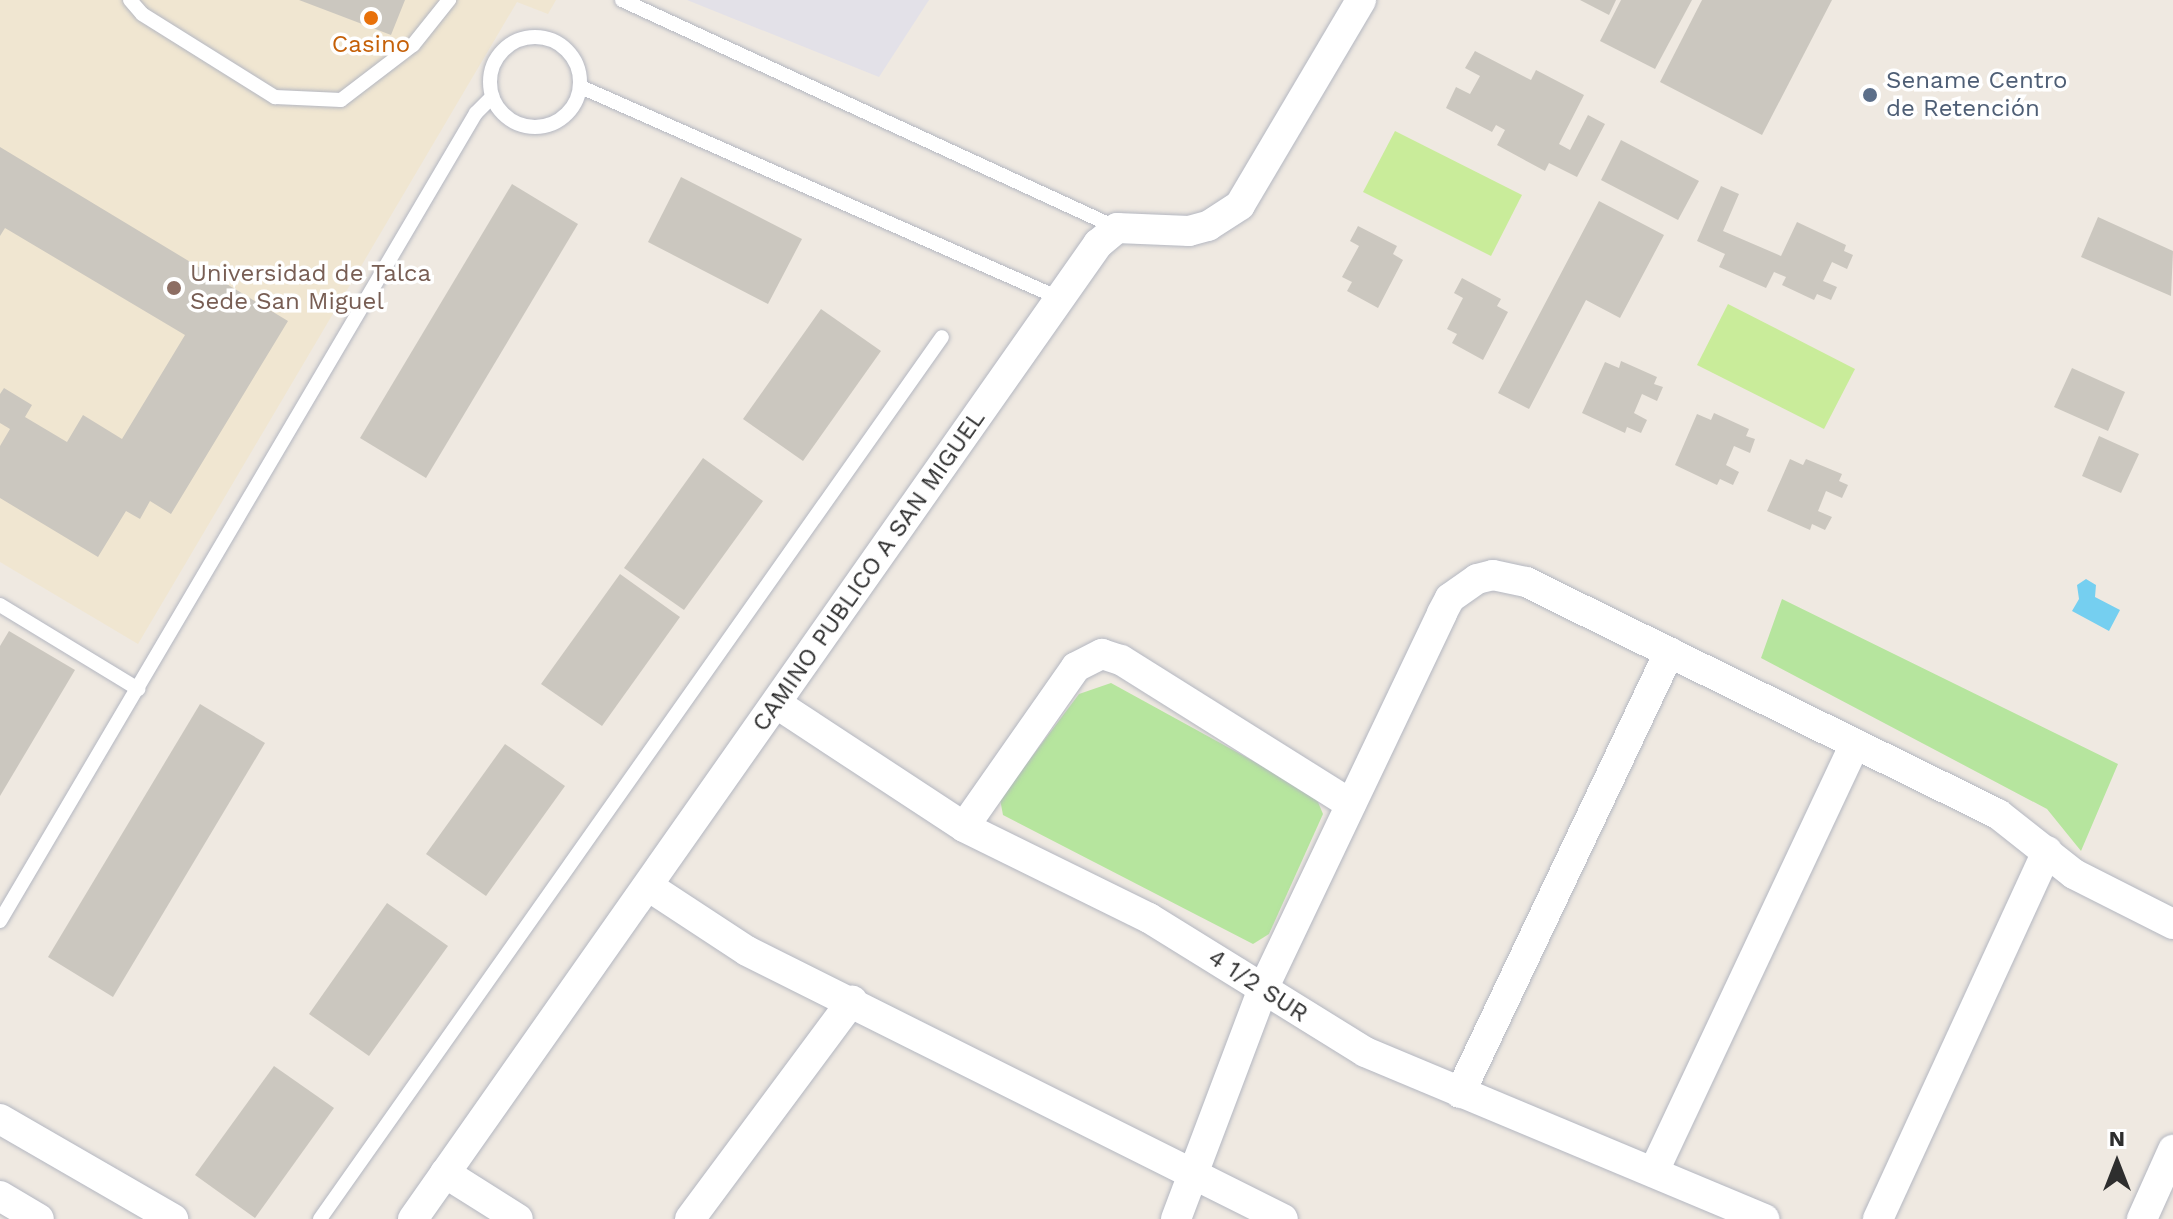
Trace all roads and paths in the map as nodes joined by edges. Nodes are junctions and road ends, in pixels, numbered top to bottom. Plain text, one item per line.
1 (130, 0) edge
2 (449, 0) edge
3 (622, 0) edge
4 (1361, 0) edge
5 (581, 87) junction
6 (492, 97) junction
7 (1117, 228) junction
8 (1059, 298) junction
9 (942, 337) dead end
10 (0, 605) edge
11 (1669, 652) junction
12 (138, 689) junction
13 (777, 704) junction
14 (1855, 744) junction
15 (1351, 804) junction
16 (964, 827) junction
17 (2047, 851) junction
18 (648, 886) junction
19 (0, 921) edge
20 (2173, 924) edge
21 (1263, 989) junction
22 (852, 1001) junction
23 (1460, 1093) junction
24 (0, 1119) edge
25 (2173, 1150) edge
26 (1654, 1171) junction
27 (445, 1173) junction
28 (1190, 1174) junction
29 (0, 1196) edge
30 (39, 1219) edge
31 (173, 1219) edge
32 (320, 1219) edge
33 (413, 1219) edge
34 (518, 1219) edge
35 (690, 1219) edge
36 (1176, 1219) edge
37 (1283, 1219) edge
38 (1764, 1219) edge
39 (1878, 1219) edge
40 (2142, 1219) edge

1 - 2 lane
3 - 7 lane
4 - 7 street
5 - 6 lane
5 - 6 lane
5 - 8 lane
6 - 12 lane
7 - 8 street, CAMINO PUBLICO A SAN MIGUEL
8 - 13 street, CAMINO PUBLICO A SAN MIGUEL
9 - 32 lane
10 - 12 lane
11 - 14 street
11 - 15 street
11 - 23 street
12 - 19 lane
13 - 16 street, 4 1/2 SUR
13 - 18 street, CAMINO PUBLICO A SAN MIGUEL
14 - 17 street
14 - 26 street
15 - 16 street
15 - 21 street
16 - 21 street, 4 1/2 SUR
17 - 20 street
17 - 39 street
18 - 22 street
18 - 27 street, CAMINO PUBLICO A SAN MIGUEL
21 - 23 street, 4 1/2 SUR
21 - 28 street
22 - 28 street
22 - 35 street
23 - 26 street, 4 1/2 SUR
24 - 31 street
25 - 40 street
26 - 38 street, 4 1/2 SUR
27 - 33 street, CAMINO PUBLICO A SAN MIGUEL
27 - 34 street
28 - 36 street
28 - 37 street
29 - 30 street

